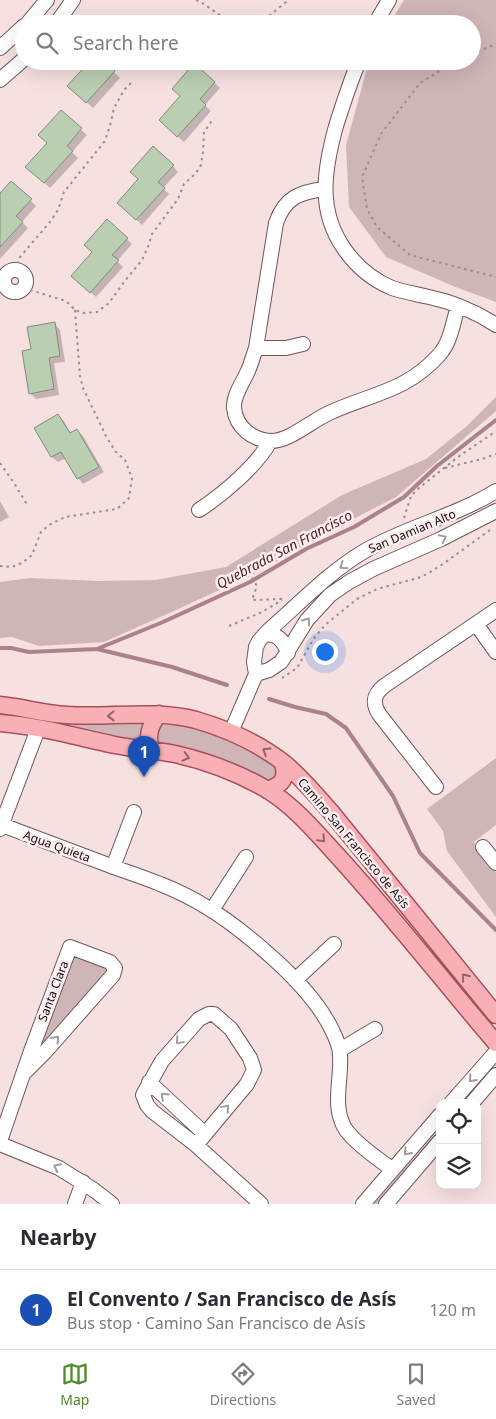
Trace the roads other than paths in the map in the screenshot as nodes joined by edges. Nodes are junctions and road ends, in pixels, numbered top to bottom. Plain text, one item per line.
1 (47, 0) edge
2 (73, 0) edge
3 (389, 0) edge
4 (34, 15) edge
5 (62, 15) edge
6 (380, 15) edge
7 (15, 34) edge
8 (0, 48) edge
9 (15, 67) edge
10 (356, 70) edge
11 (0, 80) edge
12 (325, 189) junction
13 (3, 288) edge
14 (458, 306) junction
15 (496, 325) edge
16 (303, 344) dead end
17 (256, 348) junction
18 (270, 441) junction
19 (496, 491) edge
20 (199, 510) dead end
21 (496, 511) edge
22 (496, 610) edge
23 (476, 624) junction
24 (264, 635) junction
25 (496, 652) edge
26 (288, 653) junction
27 (256, 674) junction
28 (0, 705) edge
29 (160, 714) junction
30 (0, 723) edge
31 (38, 729) junction
32 (231, 732) junction
33 (151, 751) junction
34 (283, 763) junction
35 (436, 787) dead end
36 (267, 790) junction
37 (134, 812) dead end
38 (1, 827) edge
39 (483, 847) dead end
40 (246, 857) dead end
41 (496, 863) edge
42 (113, 866) junction
43 (383, 876) junction
44 (368, 891) junction
45 (212, 910) junction
46 (334, 944) dead end
47 (295, 980) junction
48 (496, 1015) edge
49 (375, 1029) dead end
50 (496, 1043) edge
51 (340, 1050) junction
52 (496, 1052) edge
53 (23, 1074) junction
54 (496, 1075) edge
55 (149, 1082) junction
56 (455, 1099) edge
57 (475, 1099) edge
58 (436, 1120) edge
59 (205, 1134) junction
60 (0, 1142) edge
61 (437, 1144) edge
62 (196, 1145) junction
63 (392, 1169) junction
64 (83, 1182) junction
65 (75, 1204) edge
66 (112, 1204) edge
67 (261, 1204) edge
68 (363, 1204) edge
69 (386, 1204) edge

1 - 4 street
2 - 5 street
3 - 6 street
7 - 8 street
9 - 11 street
10 - 12 street
12 - 14 street
12 - 17 street
13 - 13 street
14 - 15 street
14 - 18 street
16 - 17 street
17 - 18 street
18 - 20 street
19 -> 24 street, San Damian Alto
26 -> 21 street, San Damian Alto
22 - 23 street
23 - 25 street
23 - 35 street
24 - 26 street
24 - 27 street, San Damian Alto
26 - 27 street, San Damian Alto
27 - 32 street, San Damian Alto
29 -> 28 main road, Camino San Francisco de Asís
29 - 32 main road, Camino San Francisco de Asís
29 - 33 main road
30 - 31 main road, Camino San Francisco de Asís
31 - 33 main road, Camino San Francisco de Asís
31 - 38 street
34 -> 32 main road, Camino San Francisco de Asís
33 -> 36 main road, Camino San Francisco de Asís
34 - 36 main road
34 - 43 main road, Camino San Francisco de Asís
36 -> 44 main road, Camino San Francisco de Asís
37 - 42 street
38 - 42 street, Agua Quieta
39 - 41 street
40 - 45 street
42 - 45 street, Agua Quieta
43 - 44 main road
48 -> 43 main road, Camino San Francisco de Asís
44 - 50 main road, Camino San Francisco de Asís
45 - 47 street, Agua Quieta
46 - 47 street
47 - 51 street, Agua Quieta
49 - 51 street
51 - 63 street, Agua Quieta
52 -> 56 street
53 -> 53 street, Santa Clara
53 - 60 street, Santa Clara
54 - 57 street
59 -> 55 street
59 -> 55 street
55 - 62 street
58 -> 63 street
59 - 62 street
64 -> 60 street, Santa Clara
61 - 69 street
62 - 67 street
63 - 68 street
64 - 65 street
64 - 66 street, Santa Clara

